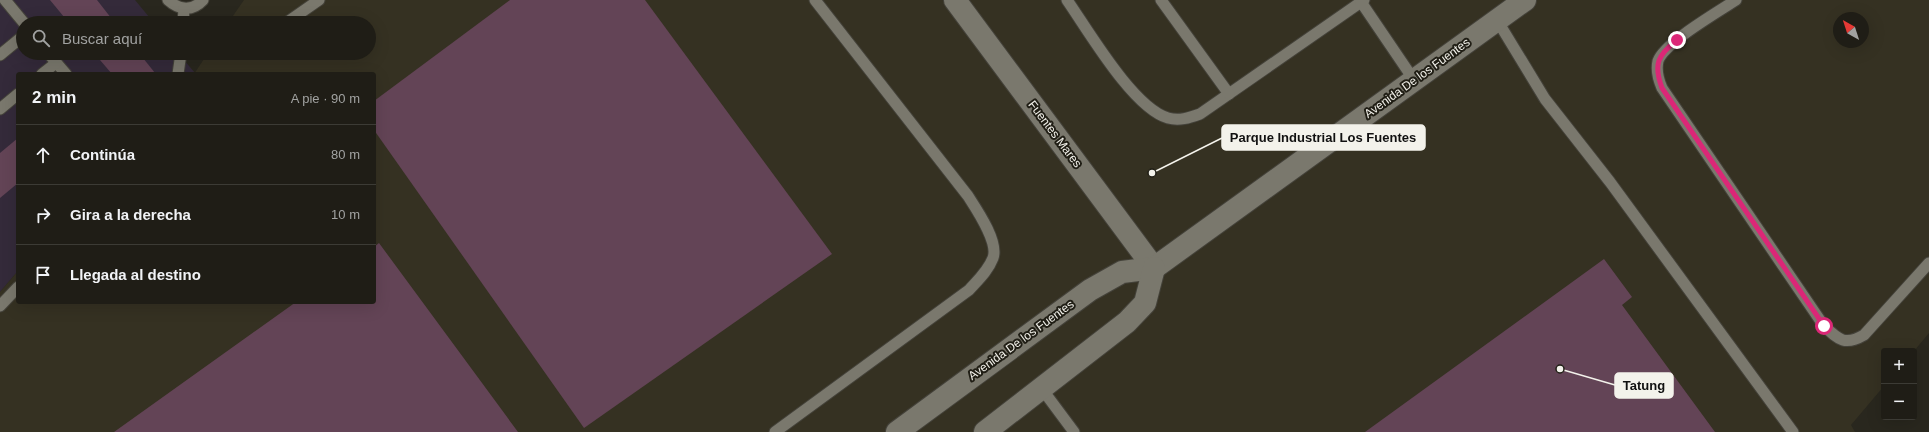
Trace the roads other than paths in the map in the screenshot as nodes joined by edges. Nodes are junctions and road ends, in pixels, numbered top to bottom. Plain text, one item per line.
1 (5, 0) edge
2 (168, 0) edge
3 (203, 0) edge
4 (319, 0) edge
5 (815, 0) edge
6 (955, 0) edge
7 (1067, 0) edge
8 (1161, 0) edge
9 (1524, 0) edge
10 (1736, 0) edge
11 (1363, 1) edge
12 (184, 9) junction
13 (18, 16) edge
14 (184, 16) edge
15 (296, 16) edge
16 (1497, 20) junction
17 (16, 42) edge
18 (0, 55) edge
19 (54, 60) edge
20 (180, 60) edge
21 (56, 63) junction
22 (45, 72) edge
23 (64, 72) edge
24 (178, 72) edge
25 (1414, 80) junction
26 (1229, 94) junction
27 (16, 96) edge
28 (0, 109) edge
29 (1929, 263) edge
30 (1154, 268) junction
31 (16, 289) edge
32 (0, 306) edge
33 (1042, 389) junction
34 (775, 432) edge
35 (897, 432) edge
36 (985, 432) edge
37 (1074, 432) edge
38 (1793, 432) edge

1 - 13 lane
2 - 12 lane
3 - 12 lane
4 - 15 lane
5 - 34 lane
6 - 30 street, Fuentes Mares
7 - 26 lane
8 - 26 lane
9 - 16 street, Avenida De los Fuentes
10 - 29 lane
11 - 25 lane
11 - 26 lane
12 - 14 lane
16 - 25 street, Avenida De los Fuentes
16 - 38 lane
17 - 18 lane
19 - 21 lane
20 - 24 lane
21 - 22 lane
21 - 23 lane
25 - 30 street, Avenida De los Fuentes
27 - 28 lane
30 - 33 street
30 - 35 street, Avenida De los Fuentes
31 - 32 lane
33 - 36 street
33 - 37 lane

